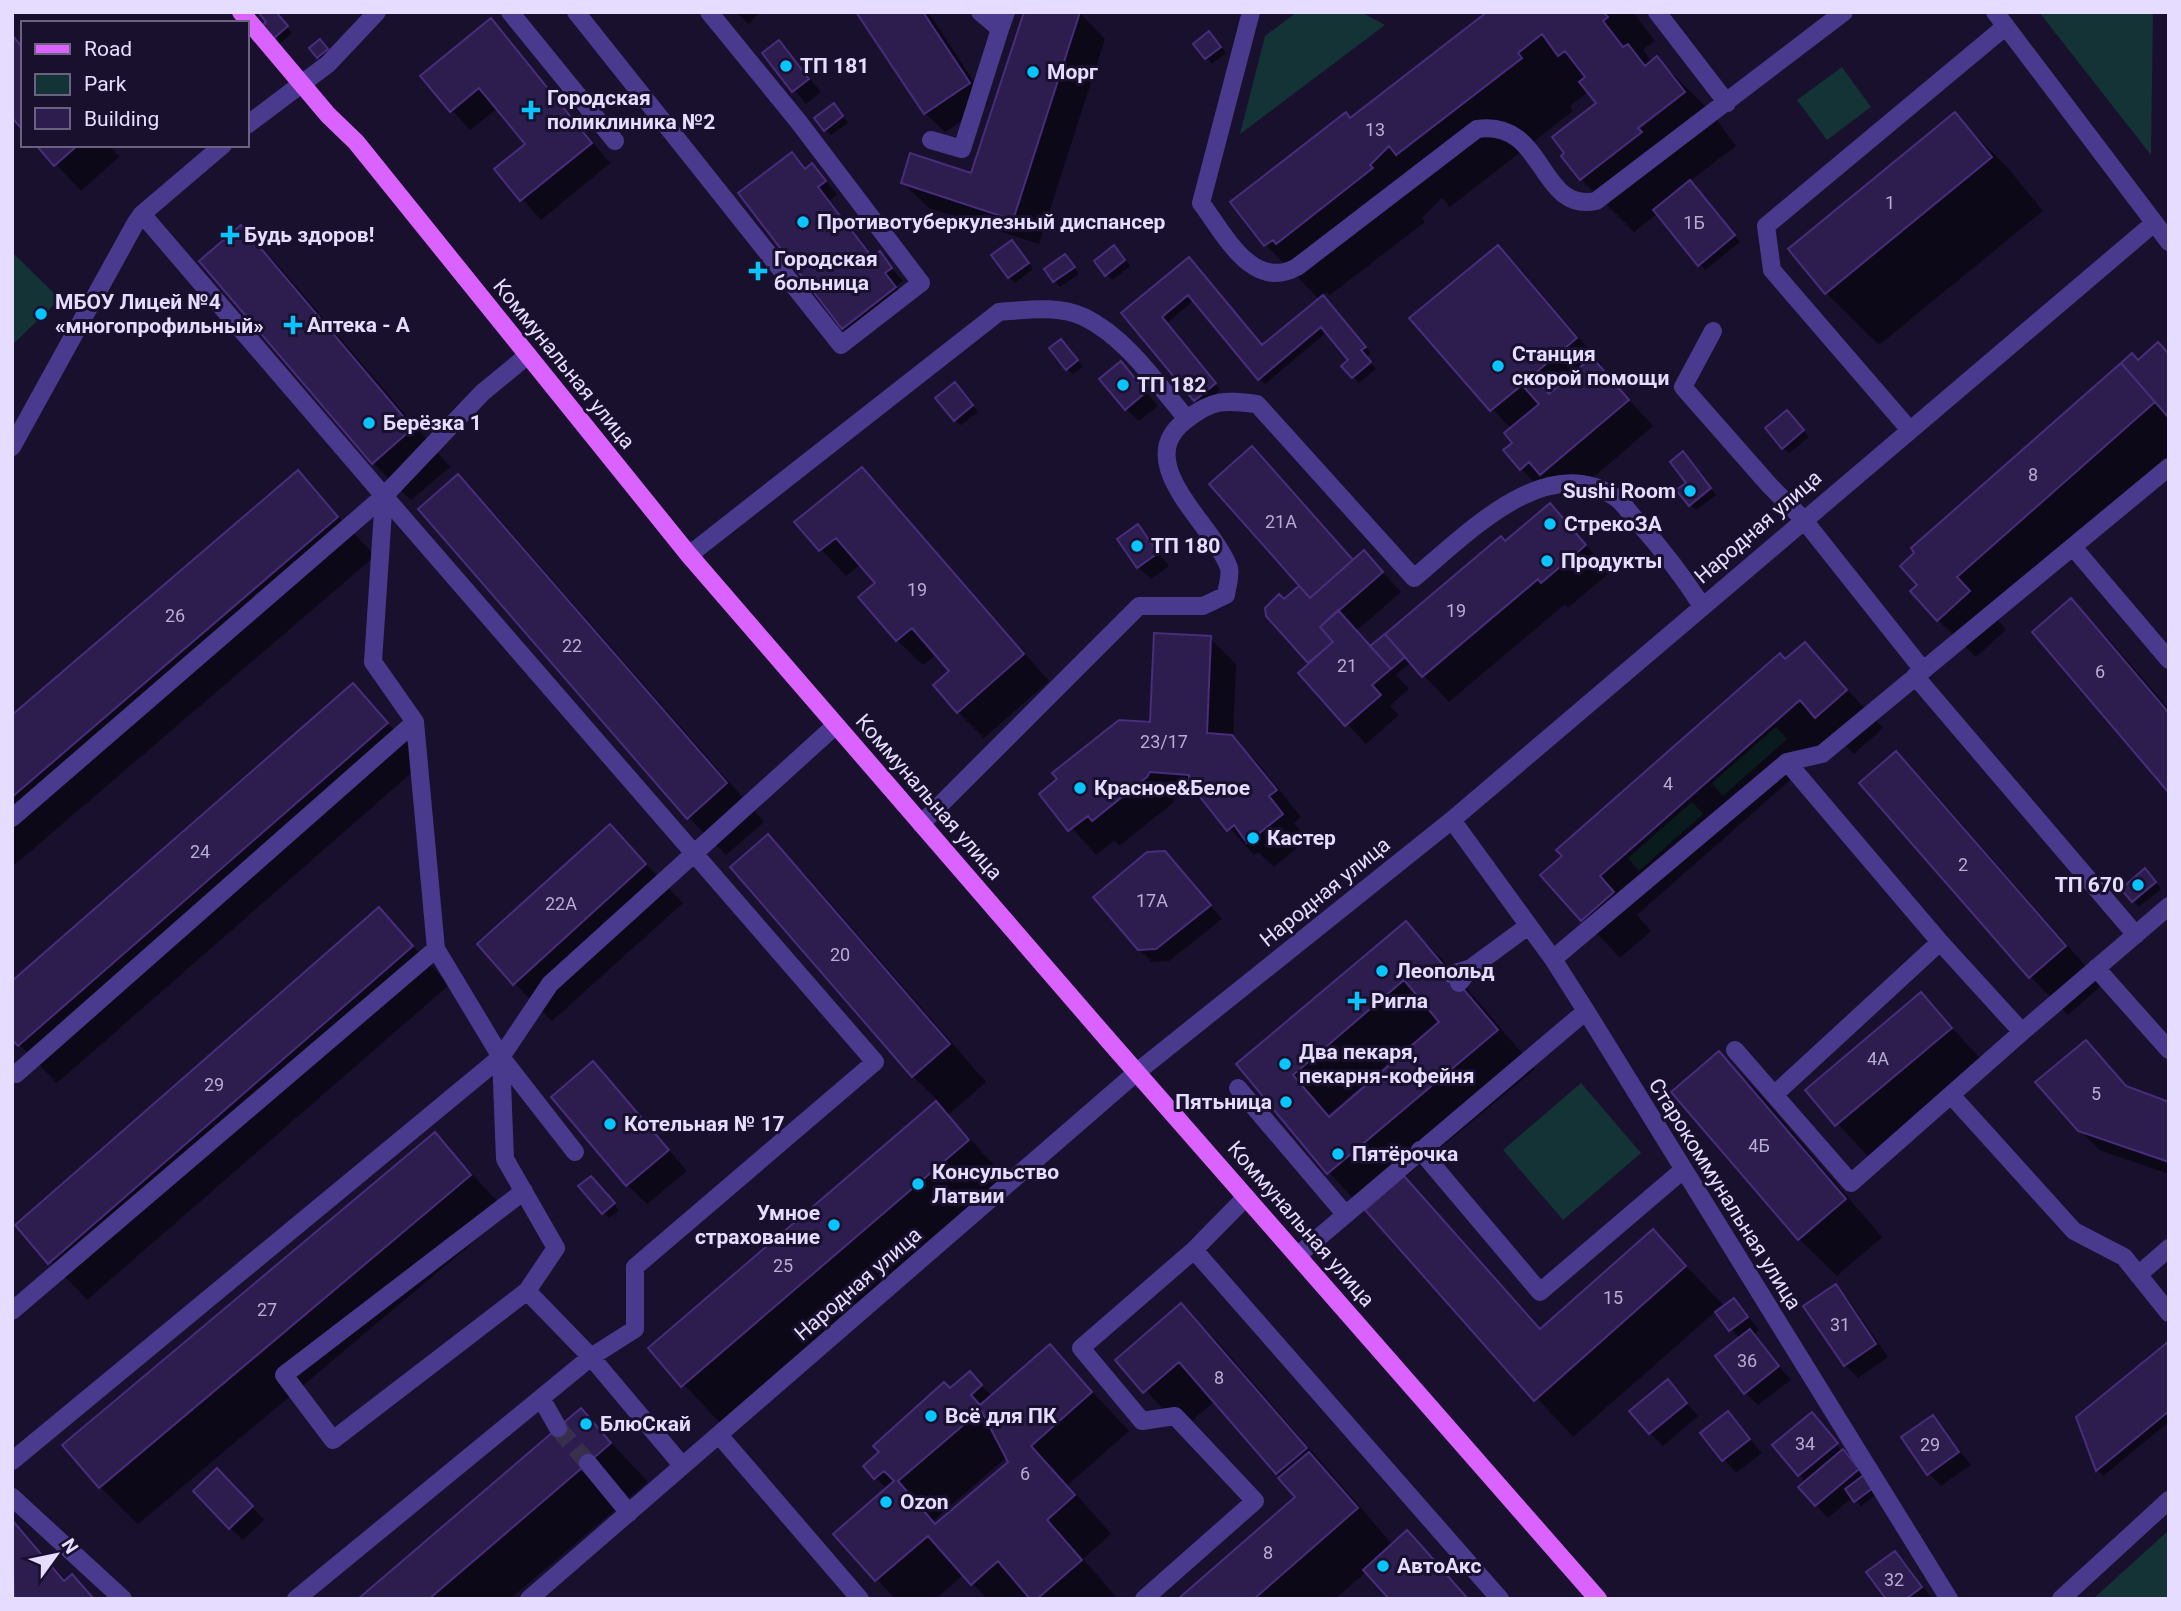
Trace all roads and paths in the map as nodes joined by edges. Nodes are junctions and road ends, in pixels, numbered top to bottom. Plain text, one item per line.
1 (241, 12) edge
2 (377, 12) edge
3 (510, 12) edge
4 (576, 12) edge
5 (709, 12) edge
6 (980, 12) edge
7 (1251, 12) edge
8 (1657, 12) edge
9 (1841, 13) edge
10 (2000, 19) edge
11 (1003, 21) edge
12 (300, 83) junction
13 (1727, 103) junction
14 (248, 124) edge
15 (615, 141) dead end
16 (931, 141) dead end
17 (221, 147) edge
18 (142, 214) junction
19 (2153, 224) junction
20 (2169, 242) edge
21 (1713, 331) dead end
22 (528, 355) junction
23 (1187, 419) junction
24 (1909, 429) junction
25 (12, 447) edge
26 (2169, 467) edge
27 (384, 496) junction
28 (1803, 519) junction
29 (2073, 547) junction
30 (690, 555) junction
31 (1702, 606) junction
32 (2169, 660) edge
33 (1919, 673) junction
34 (415, 722) junction
35 (836, 725) junction
36 (1787, 762) junction
37 (12, 818) edge
38 (1452, 820) junction
39 (922, 824) junction
40 (695, 854) junction
41 (2169, 906) edge
42 (1528, 926) junction
43 (2136, 935) junction
44 (1940, 942) junction
45 (436, 949) junction
46 (1553, 959) junction
47 (2096, 968) junction
48 (1455, 979) dead end
49 (1586, 1011) junction
50 (2022, 1032) junction
51 (1735, 1050) dead end
52 (2169, 1050) edge
53 (501, 1057) junction
54 (1137, 1072) junction
55 (16, 1074) dead end
56 (1238, 1088) dead end
57 (1774, 1094) junction
58 (1951, 1095) junction
59 (1420, 1150) junction
60 (575, 1152) dead end
61 (1683, 1170) junction
62 (524, 1191) junction
63 (1246, 1197) junction
64 (1345, 1214) junction
65 (2169, 1248) edge
66 (1194, 1250) junction
67 (1298, 1255) junction
68 (2138, 1275) junction
69 (527, 1291) junction
70 (12, 1311) edge
71 (2169, 1313) edge
72 (591, 1357) junction
73 (541, 1398) junction
74 (558, 1428) tunnel mouth
75 (719, 1435) junction
76 (12, 1461) edge
77 (588, 1463) tunnel mouth
78 (681, 1464) junction
79 (12, 1497) edge
80 (2169, 1500) edge
81 (629, 1513) junction
82 (123, 1599) edge
83 (296, 1599) edge
84 (529, 1599) edge
85 (860, 1599) edge
86 (1144, 1599) edge
87 (1500, 1599) edge
88 (1598, 1599) edge
89 (1949, 1599) edge
90 (2061, 1599) edge

1 - 12 main road, Коммунальная улица
2 - 12 street
3 - 15 street
4 - 5 street
6 - 11 street
7 - 13 street
8 - 13 street
9 - 13 street
10 - 19 street
10 - 24 street
11 - 16 street
12 - 14 street
12 - 22 main road, Коммунальная улица
17 - 18 street
18 - 25 street
18 - 27 street
19 - 20 street
19 - 24 street, Народная улица
21 - 28 street
22 - 27 street
22 - 30 main road, Коммунальная улица
23 - 30 street
23 - 31 street
23 - 39 street
24 - 28 street, Народная улица
26 - 29 street
27 - 34 street
27 - 37 street
27 - 40 street
28 - 31 street, Народная улица
28 - 33 street
29 - 32 street
29 - 33 street
30 - 35 main road, Коммунальная улица
31 - 38 street, Народная улица
33 - 36 street
33 - 43 street
34 - 45 street
34 - 55 street
35 - 39 main road, Коммунальная улица
35 - 40 street
36 - 44 street
36 - 46 street
38 - 42 street, Старокоммунальная улица
38 - 54 street, Народная улица
39 - 54 main road, Коммунальная улица
40 - 53 street
40 - 72 street
41 - 43 street
42 - 46 street, Старокоммунальная улица
42 - 48 street
43 - 47 street
44 - 50 street
44 - 57 street
45 - 53 street
45 - 70 street
46 - 49 street, Старокоммунальная улица
47 - 50 street
47 - 52 street
49 - 59 street
49 - 61 street, Старокоммунальная улица
50 - 58 street
51 - 57 street
53 - 60 street
53 - 62 street
53 - 76 street
54 - 63 main road, Коммунальная улица
54 - 75 street, Народная улица
56 - 64 street
57 - 58 street
58 - 68 street
59 - 61 street
59 - 64 street
61 - 89 street, Старокоммунальная улица
62 - 69 street
62 - 69 street
63 - 66 street
63 - 67 main road, Коммунальная улица
64 - 67 street
65 - 68 street
66 - 86 street
66 - 87 street
67 - 88 main road, Коммунальная улица
68 - 71 street
69 - 72 street
72 - 73 street
72 - 78 street
73 - 74 street
73 - 83 street
75 - 78 street, Народная улица
75 - 85 street
77 - 81 street
78 - 81 street, Народная улица
79 - 82 street
80 - 90 street
81 - 84 street, Народная улица

